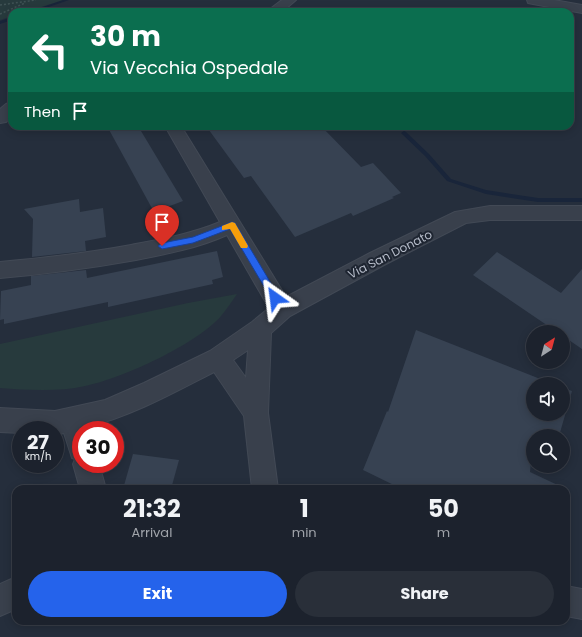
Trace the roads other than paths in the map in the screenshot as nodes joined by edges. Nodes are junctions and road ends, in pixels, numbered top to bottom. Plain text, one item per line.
1 (290, 0) edge
2 (533, 0) edge
3 (279, 8) edge
4 (582, 9) edge
5 (8, 111) edge
6 (0, 118) edge
7 (175, 130) edge
8 (582, 212) edge
9 (232, 225) junction
10 (0, 270) edge
11 (282, 310) junction
12 (260, 329) junction
13 (218, 358) junction
14 (256, 413) junction
15 (72, 418) junction
16 (0, 420) edge
17 (73, 421) edge
18 (89, 473) edge
19 (92, 485) edge
20 (265, 485) edge
21 (12, 594) edge
22 (0, 601) edge
23 (570, 602) edge
24 (582, 604) edge

1 - 3 street
2 - 4 street
5 - 6 street
7 - 9 street
8 - 11 street, Via San Donato
9 - 10 street
9 - 11 street
11 - 12 street, Via San Donato
12 - 13 street, Via San Donato
12 - 14 street
13 - 14 street
13 - 15 street, Via San Donato
14 - 20 street
15 - 16 street, Via San Donato
15 - 17 street
18 - 19 street
21 - 22 street
23 - 24 street

